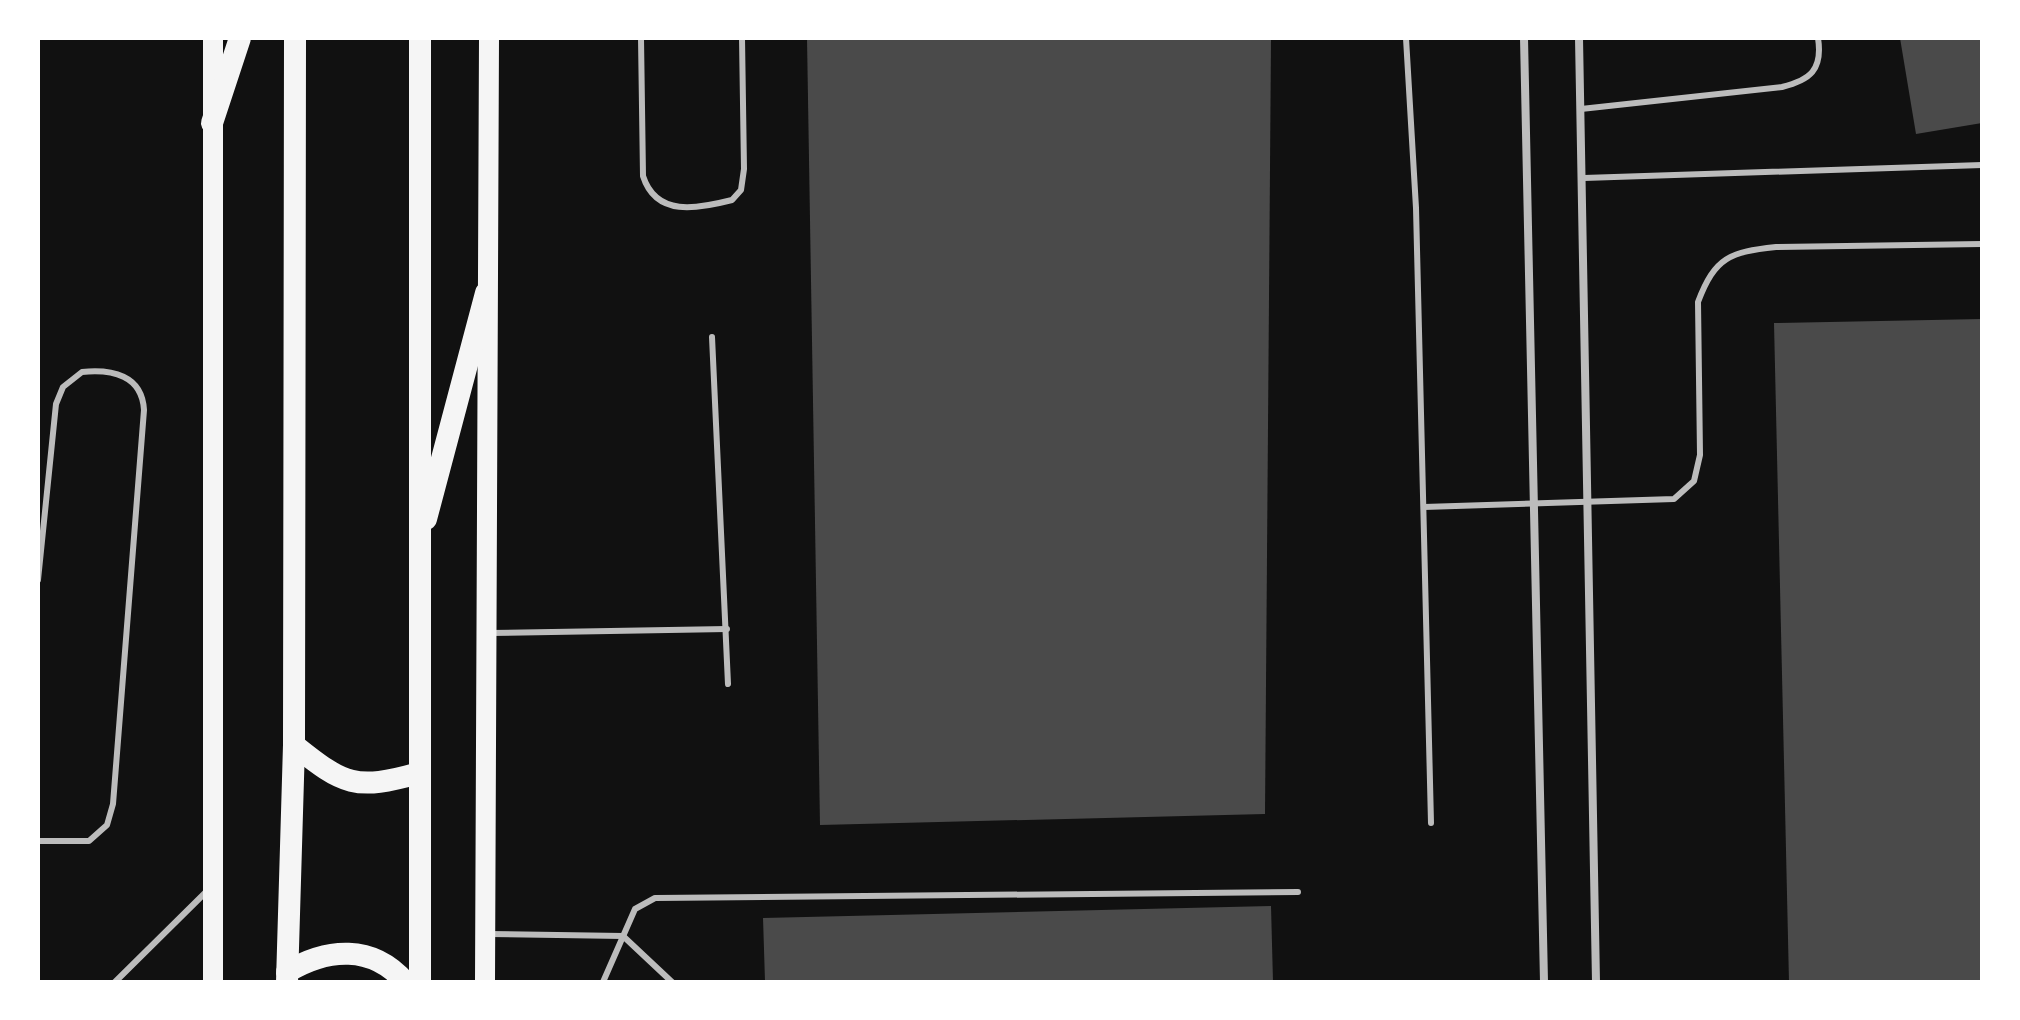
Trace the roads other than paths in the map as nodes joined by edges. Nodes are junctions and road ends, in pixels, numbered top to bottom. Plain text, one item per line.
1 (213, 38) edge
2 (240, 38) edge
3 (295, 38) edge
4 (420, 38) edge
5 (489, 38) edge
6 (641, 38) edge
7 (742, 38) edge
8 (1406, 38) edge
9 (1524, 38) edge
10 (1579, 38) edge
11 (1818, 38) edge
12 (1581, 109) junction
13 (212, 123) junction
14 (1982, 165) edge
15 (1584, 178) junction
16 (1982, 244) edge
17 (486, 293) junction
18 (712, 337) dead end
19 (1590, 504) junction
20 (1533, 505) junction
21 (1424, 507) junction
22 (418, 551) junction
23 (38, 580) edge
24 (727, 629) junction
25 (486, 633) junction
26 (728, 684) dead end
27 (294, 745) junction
28 (419, 773) junction
29 (1431, 823) dead end
30 (38, 841) edge
31 (213, 885) junction
32 (1298, 892) dead end
33 (485, 934) junction
34 (623, 936) junction
35 (287, 977) edge
36 (115, 982) edge
37 (213, 982) edge
38 (405, 982) edge
39 (420, 982) edge
40 (485, 982) edge
41 (603, 982) edge
42 (672, 982) edge
43 (1544, 982) edge
44 (1596, 982) edge

1 - 13 main road
2 - 13 highway
3 - 27 highway
4 - 22 highway
5 - 17 main road
6 - 7 lane
8 - 21 lane
9 - 20 street
10 - 12 street
11 - 12 lane
12 - 15 street
13 - 31 main road
14 - 15 lane
15 - 19 street
16 - 19 lane
17 - 22 highway
17 - 25 main road
18 - 24 lane
19 - 20 lane
19 - 44 street
20 - 21 lane
20 - 43 street
21 - 29 lane
22 - 28 highway
23 - 30 lane
24 - 25 lane
24 - 26 lane
25 - 33 main road
27 - 28 highway
27 - 35 highway
28 - 39 highway
31 - 36 lane
31 - 37 main road
32 - 34 lane
33 - 34 lane
33 - 40 main road
34 - 41 lane
34 - 42 lane
35 - 38 highway

